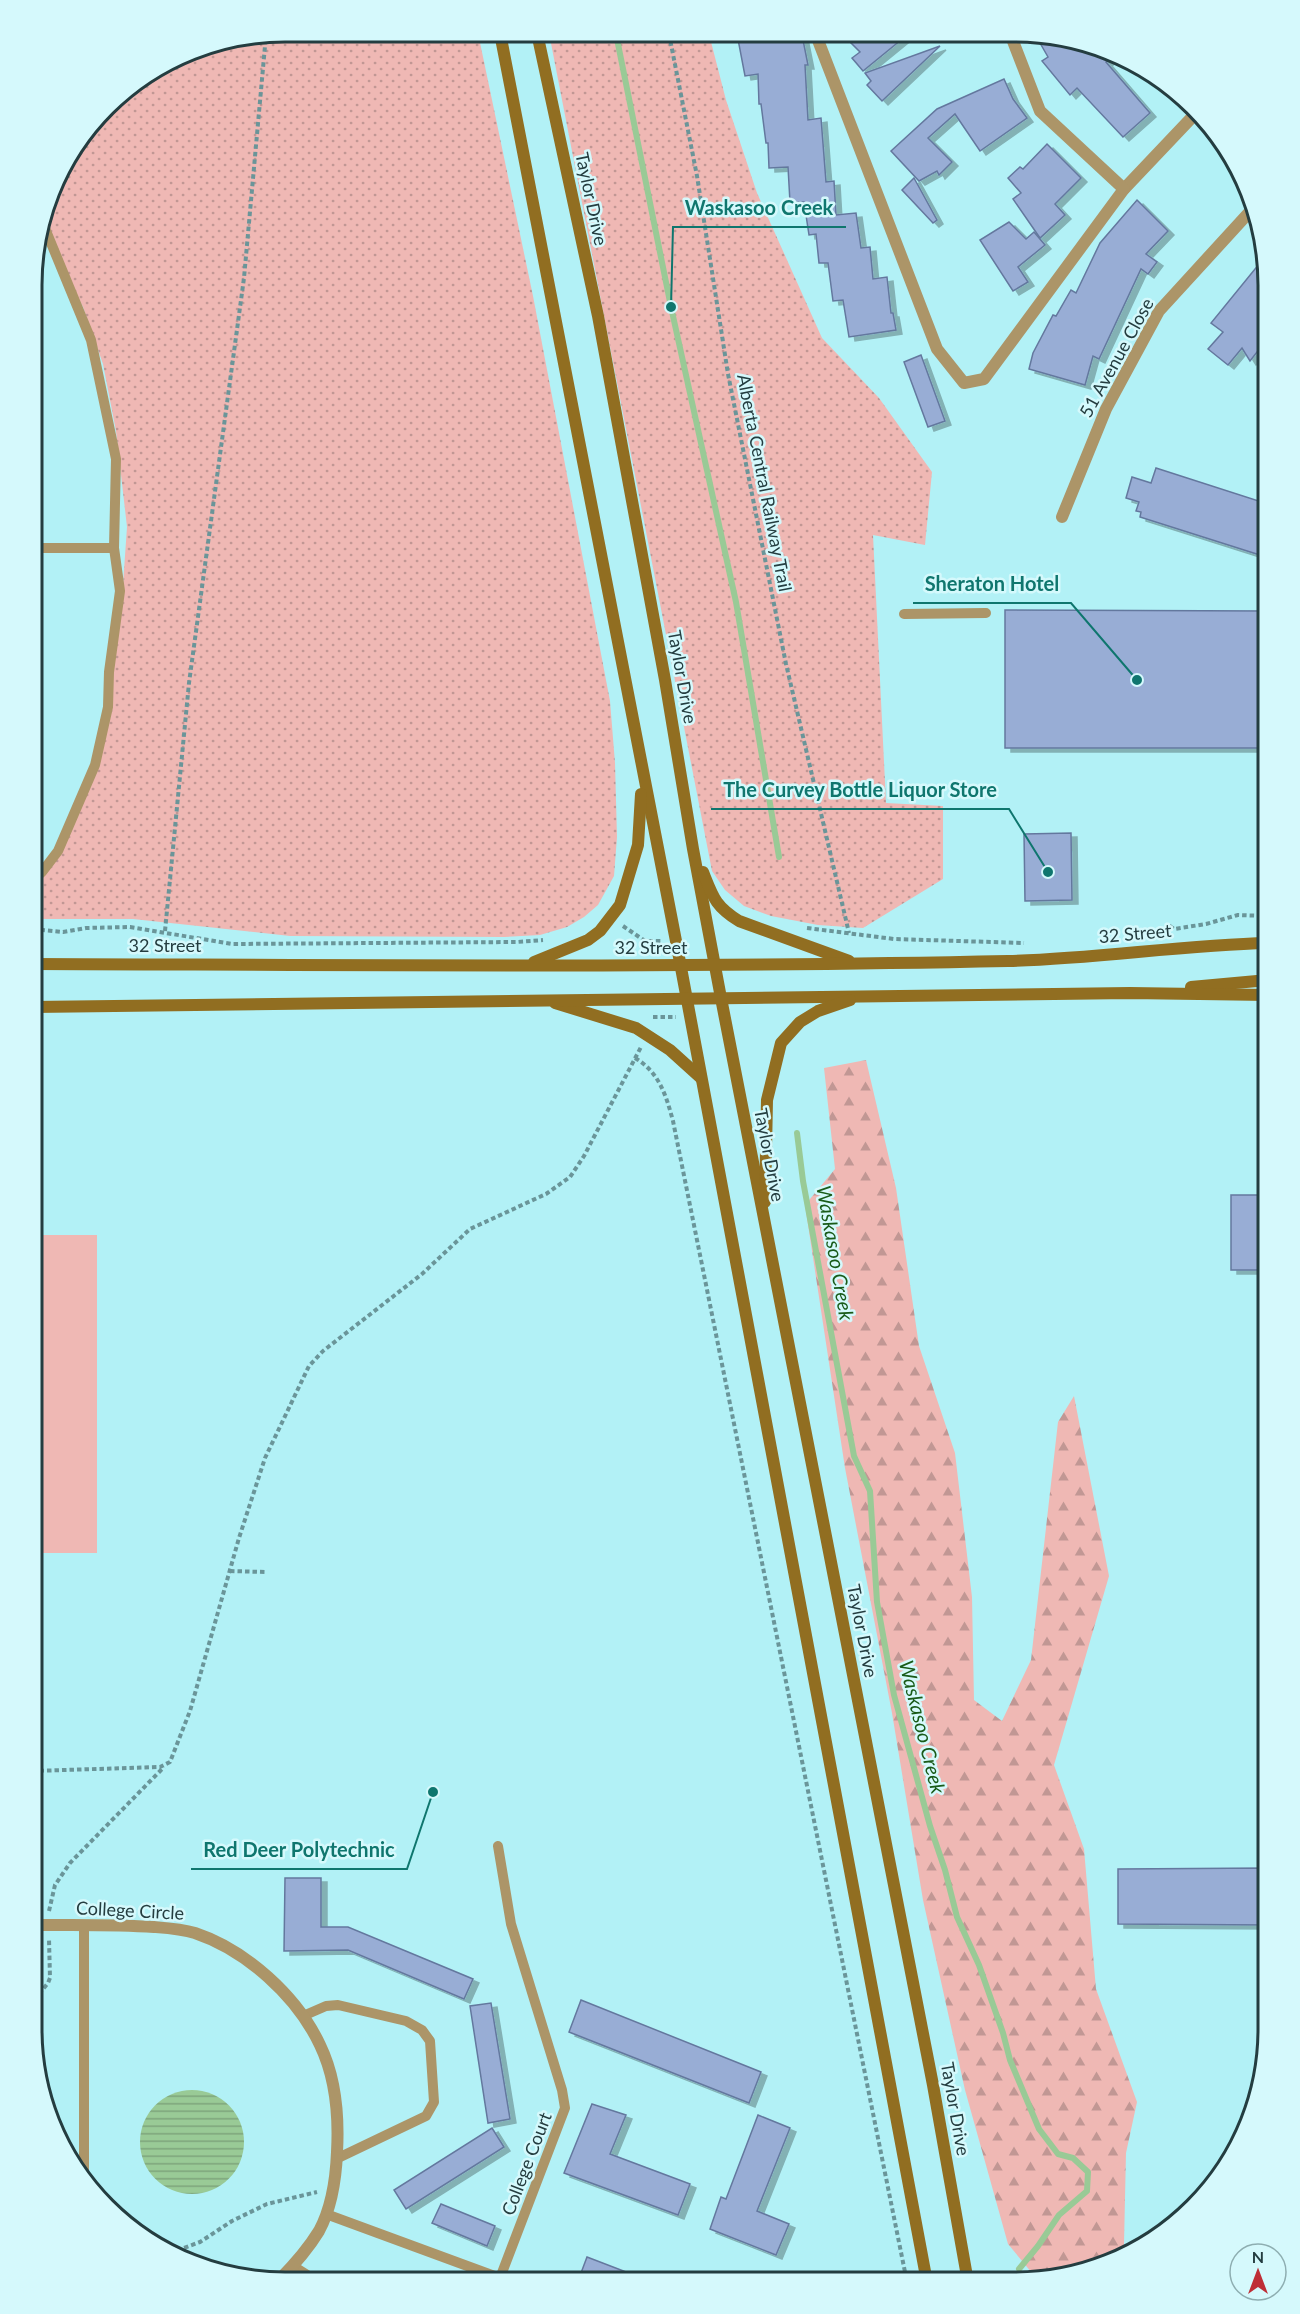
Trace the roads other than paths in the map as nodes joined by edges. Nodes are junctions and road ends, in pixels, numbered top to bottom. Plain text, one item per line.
1 (502, 42) edge
2 (539, 42) edge
3 (819, 42) edge
4 (1013, 42) edge
5 (1191, 118) edge
6 (1124, 189) junction
7 (1247, 214) edge
8 (48, 235) edge
9 (1062, 518) dead end
10 (42, 548) edge
11 (114, 548) junction
12 (986, 613) dead end
13 (904, 614) dead end
14 (642, 775) junction
15 (693, 849) junction
16 (42, 872) edge
17 (1258, 944) edge
18 (42, 964) edge
19 (859, 964) junction
20 (680, 965) junction
21 (715, 965) junction
22 (521, 966) junction
23 (1258, 981) edge
24 (1130, 993) junction
25 (1258, 995) edge
26 (860, 997) junction
27 (687, 998) junction
28 (721, 998) junction
29 (542, 999) junction
30 (42, 1007) edge
31 (701, 1078) junction
32 (764, 1227) junction
33 (498, 1846) dead end
34 (42, 1925) edge
35 (84, 1926) junction
36 (303, 2016) junction
37 (336, 2159) junction
38 (84, 2165) edge
39 (326, 2214) junction
40 (293, 2266) junction
41 (287, 2272) edge
42 (302, 2272) edge
43 (484, 2272) edge
44 (502, 2272) edge
45 (925, 2272) edge
46 (966, 2272) edge

1 - 14 main road
2 - 15 main road, Taylor Drive
3 - 6 street
4 - 6 street
5 - 6 street
7 - 9 street, 51 Avenue Close
8 - 11 lane
10 - 11 lane
11 - 16 lane
12 - 13 lane
14 - 20 main road
14 - 22 main road
15 - 19 main road
15 - 21 main road, Taylor Drive
17 - 19 main road, 32 Street
18 - 22 main road, 32 Street
19 - 21 main road, 32 Street
20 - 21 main road, 32 Street
20 - 22 main road, 32 Street
20 - 27 main road
21 - 28 main road, Taylor Drive
23 - 24 main road
24 - 25 main road
24 - 26 main road
26 - 28 main road
26 - 32 main road
27 - 28 main road
27 - 29 main road
27 - 31 main road
28 - 32 main road, Taylor Drive
29 - 30 main road
29 - 31 main road
31 - 45 main road
32 - 46 main road, Taylor Drive
33 - 44 lane, College Court
34 - 35 street, College Circle
35 - 36 street, College Circle
35 - 38 lane
36 - 37 street, College Circle
36 - 37 lane
37 - 39 street, College Circle
39 - 40 street, College Circle
39 - 43 lane, College Court
40 - 41 street, College Circle
40 - 42 lane

